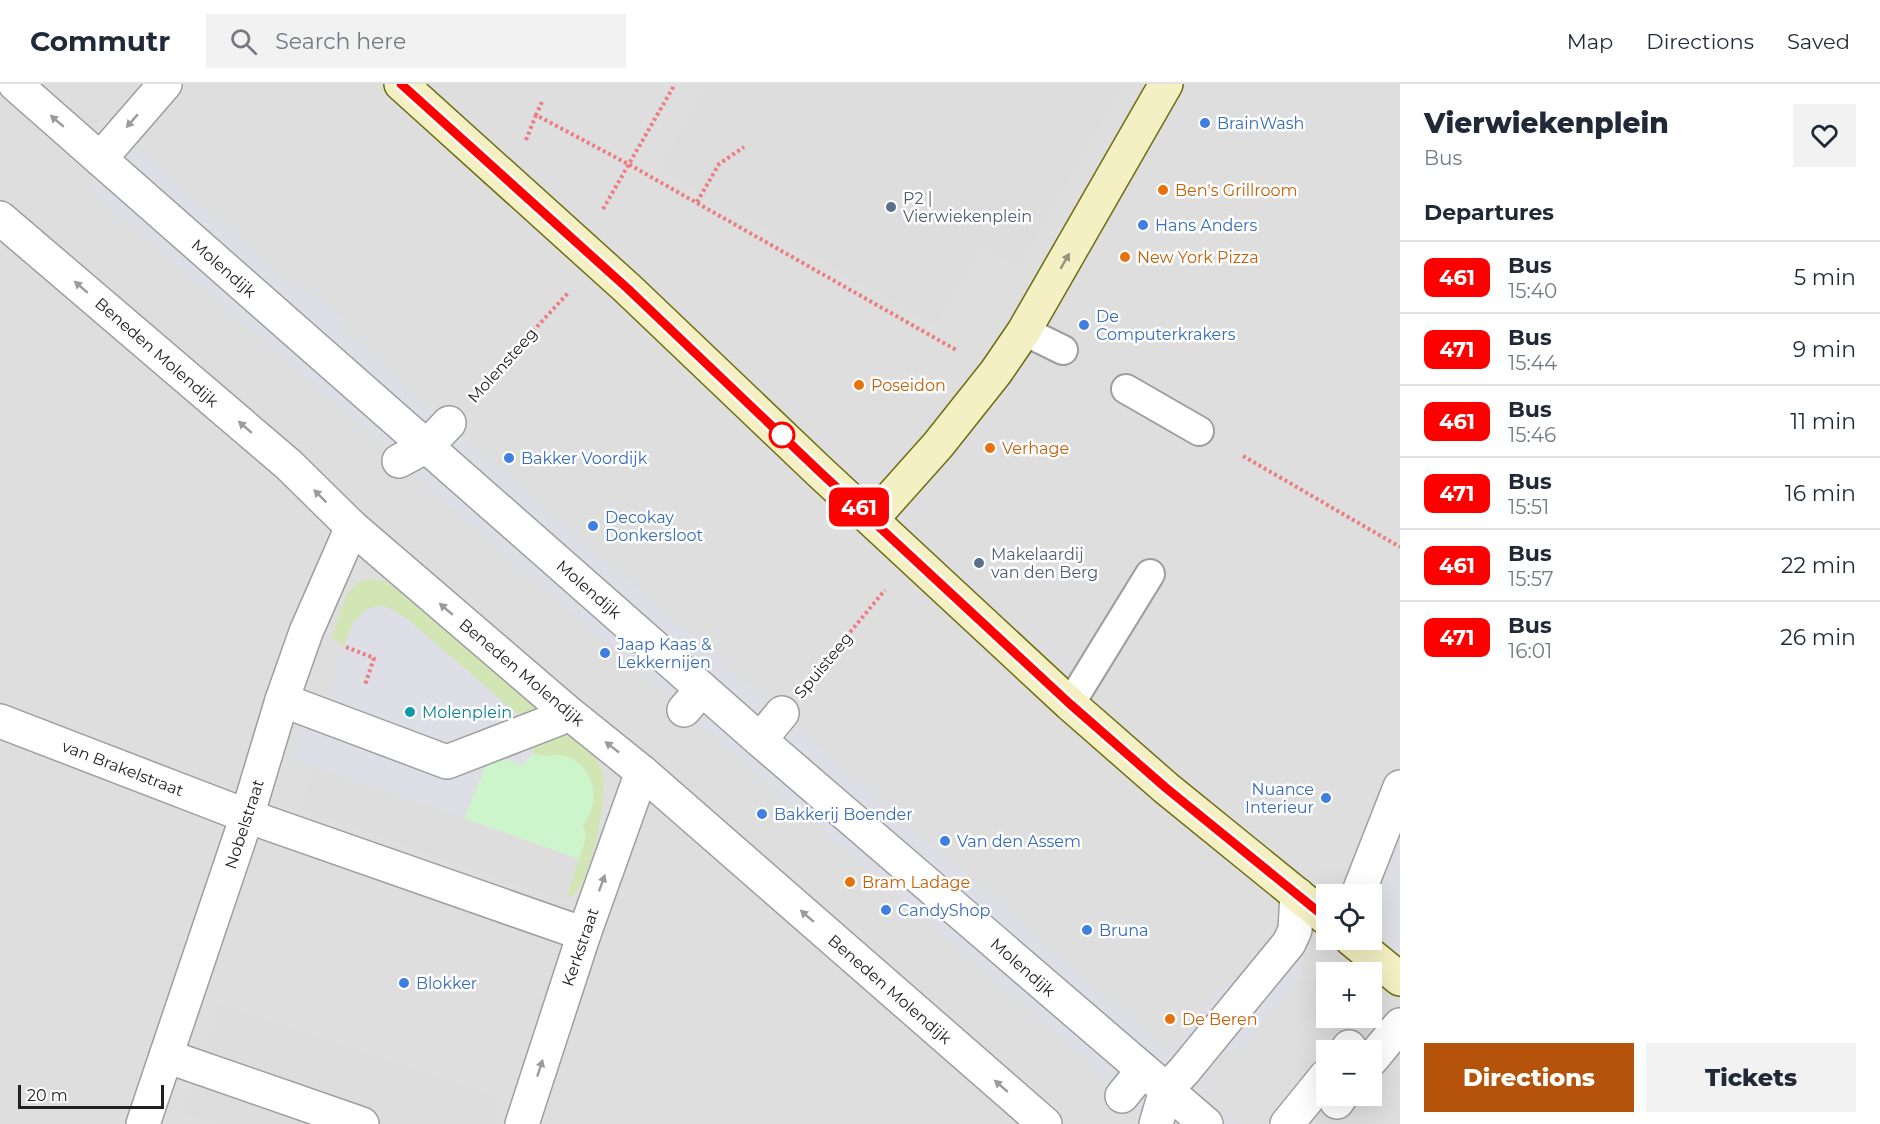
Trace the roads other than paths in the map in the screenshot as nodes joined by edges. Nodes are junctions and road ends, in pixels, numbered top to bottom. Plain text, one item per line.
1 (15, 84) edge
2 (165, 84) edge
3 (401, 84) edge
4 (1166, 84) edge
5 (100, 159) junction
6 (0, 218) edge
7 (1030, 321) junction
8 (1063, 350) dead end
9 (1126, 389) dead end
10 (449, 423) road end
11 (1199, 431) dead end
12 (413, 454) junction
13 (872, 519) junction
14 (352, 527) junction
15 (1150, 574) dead end
16 (282, 700) junction
17 (1070, 704) junction
18 (565, 710) junction
19 (782, 713) road end
20 (0, 720) edge
21 (760, 741) junction
22 (642, 772) junction
23 (1400, 788) edge
24 (247, 816) junction
25 (1362, 884) edge
26 (1297, 894) junction
27 (1316, 910) edge
28 (584, 934) junction
29 (1364, 950) edge
30 (1400, 979) edge
31 (166, 1056) junction
32 (1154, 1080) junction
33 (1122, 1096) dead end
34 (1316, 1103) edge
35 (1294, 1116) edge
36 (143, 1124) edge
37 (362, 1124) edge
38 (522, 1124) edge
39 (1046, 1124) edge
40 (1156, 1124) edge
41 (1206, 1124) edge

5 -> 1 street, Molendijk
2 -> 5 street
3 - 13 street
7 -> 4 street
5 - 12 street, Molendijk
14 -> 6 street, Beneden Molendijk
7 - 8 lane
7 - 13 street
9 - 11 lane
10 - 12 street
12 - 21 street, Molendijk
13 - 17 street
14 - 16 street, Nobelstraat
18 -> 14 street, Beneden Molendijk
15 - 17 lane
16 - 18 street
16 - 24 street, Nobelstraat
17 - 26 street
22 -> 18 street, Beneden Molendijk
19 - 21 street, Spuisteeg
20 - 24 street, van Brakelstraat
21 - 32 street, Molendijk
28 -> 22 street, Kerkstraat
39 -> 22 street, Beneden Molendijk
23 - 25 street
24 - 28 street, van Brakelstraat
24 - 31 street, Nobelstraat
26 - 27 street
26 - 32 street
38 -> 28 street, Kerkstraat
29 - 30 street
31 - 36 street, Nobelstraat
31 - 37 street
32 - 33 street
32 - 40 street
32 - 41 street, Molendijk
34 - 35 street

